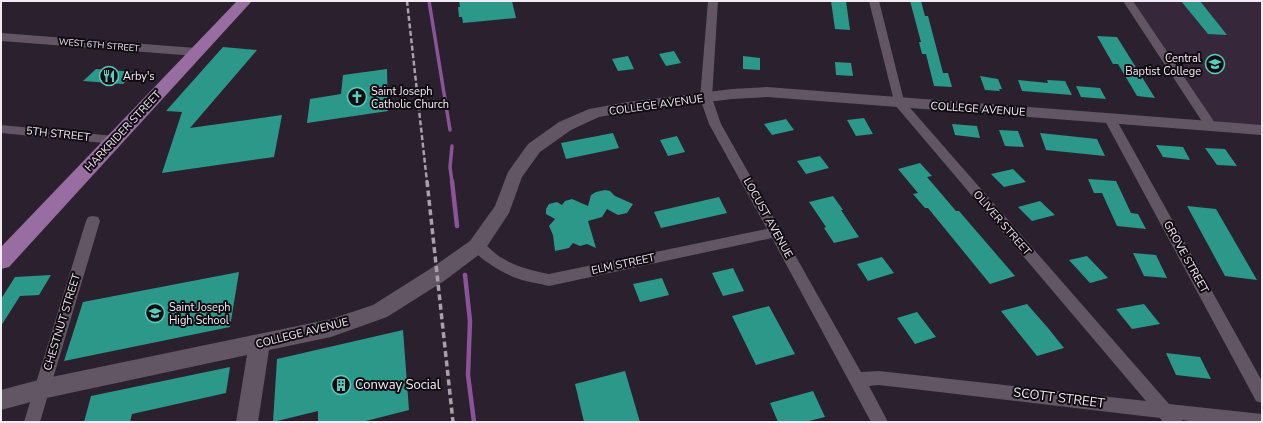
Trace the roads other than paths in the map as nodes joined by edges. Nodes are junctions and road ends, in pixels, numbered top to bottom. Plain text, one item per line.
1 (245, 1) edge
2 (713, 1) edge
3 (874, 1) edge
4 (1128, 1) edge
5 (1, 37) edge
6 (196, 52) junction
7 (706, 98) junction
8 (899, 102) junction
9 (1110, 119) junction
10 (1211, 126) junction
11 (1, 129) edge
12 (1262, 130) edge
13 (114, 140) junction
14 (93, 221) dead end
15 (776, 232) junction
16 (477, 246) junction
17 (1, 261) edge
18 (260, 343) junction
19 (857, 380) junction
20 (42, 390) junction
21 (1262, 396) edge
22 (1, 400) edge
23 (1169, 416) edge
24 (32, 422) edge
25 (248, 422) edge
26 (880, 422) edge
27 (1262, 422) edge

1 - 6 main road, HARKRIDER STREET
2 - 7 street, LOCUST AVENUE
3 - 8 street, OLIVER STREET
4 - 10 street
5 - 6 street, WEST 6TH STREET
6 - 13 main road, HARKRIDER STREET
7 - 8 street, COLLEGE AVENUE
7 - 15 street, LOCUST AVENUE
7 - 16 street, COLLEGE AVENUE
8 - 9 street, COLLEGE AVENUE
8 - 23 street, OLIVER STREET
9 - 10 street, COLLEGE AVENUE
9 - 21 street, GROVE STREET
10 - 12 street, COLLEGE AVENUE
11 - 13 street, 5TH STREET
13 - 17 main road, HARKRIDER STREET
14 - 20 street, CHESTNUT STREET
15 - 16 street, ELM STREET
15 - 19 street, LOCUST AVENUE
16 - 18 street, COLLEGE AVENUE
18 - 20 street, COLLEGE AVENUE
18 - 25 street
19 - 23 street, SCOTT STREET
19 - 26 street, LOCUST AVENUE
20 - 22 street, COLLEGE AVENUE
20 - 24 street, CHESTNUT STREET
23 - 27 street, SCOTT STREET

